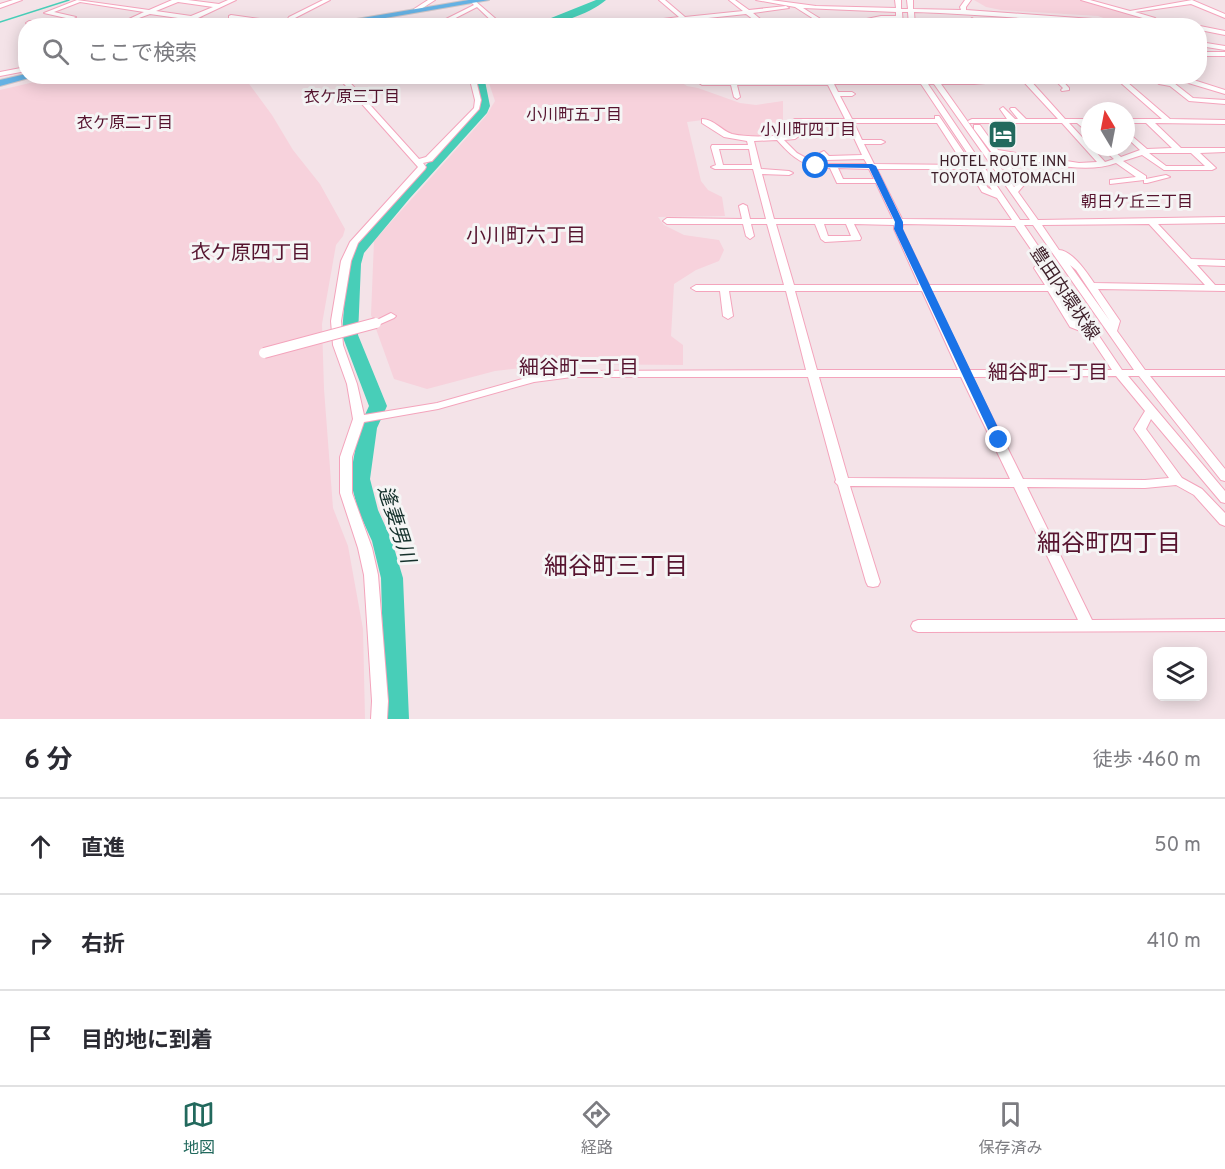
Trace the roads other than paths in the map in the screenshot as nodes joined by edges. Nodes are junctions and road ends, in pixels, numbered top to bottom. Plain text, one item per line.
1 (19, 0) edge
2 (117, 0) edge
3 (177, 0) edge
4 (233, 0) edge
5 (327, 0) edge
6 (432, 0) edge
7 (662, 0) edge
8 (732, 0) edge
9 (759, 0) edge
10 (898, 0) edge
11 (912, 0) edge
12 (968, 0) edge
13 (1084, 0) edge
14 (80, 1) edge
15 (1191, 1) edge
16 (479, 2) edge
17 (104, 4) junction
18 (0, 6) edge
19 (219, 6) junction
20 (721, 6) dead end
21 (160, 7) junction
22 (800, 7) junction
23 (416, 10) junction
24 (773, 10) junction
25 (898, 10) junction
26 (911, 11) junction
27 (148, 12) junction
28 (748, 12) junction
29 (964, 12) junction
30 (1127, 12) junction
31 (203, 13) junction
32 (236, 13) dead end
33 (732, 13) junction
34 (993, 14) junction
35 (722, 15) junction
36 (1225, 16) edge
37 (226, 17) joint
38 (784, 17) dead end
39 (1050, 17) joint
40 (70, 18) edge
41 (133, 18) edge
42 (191, 18) joint
43 (233, 18) edge
44 (293, 18) edge
45 (368, 18) edge
46 (450, 18) edge
47 (494, 18) edge
48 (685, 18) joint
49 (726, 18) edge
50 (740, 18) edge
51 (756, 18) edge
52 (816, 18) edge
53 (899, 18) edge
54 (913, 18) edge
55 (991, 18) edge
56 (1059, 18) edge
57 (1150, 18) edge
58 (1207, 27) edge
59 (1225, 28) edge
60 (1207, 29) edge
61 (1225, 33) edge
62 (1207, 45) edge
63 (1225, 48) edge
64 (1207, 54) edge
65 (1225, 54) edge
66 (18, 71) edge
67 (0, 74) edge
68 (18, 79) edge
69 (0, 83) edge
70 (347, 84) edge
71 (474, 84) edge
72 (734, 84) edge
73 (831, 84) edge
74 (924, 84) edge
75 (938, 84) edge
76 (1029, 84) edge
77 (1061, 84) edge
78 (1125, 84) edge
79 (1172, 84) edge
80 (1197, 84) edge
81 (1064, 90) dead end
82 (1225, 92) edge
83 (836, 94) junction
84 (852, 94) dead end
85 (736, 97) dead end
86 (933, 98) junction
87 (948, 98) junction
88 (1205, 102) junction
89 (1225, 102) edge
90 (1212, 108) dead end
91 (1003, 109) dead end
92 (1013, 109) dead end
93 (1218, 113) dead end
94 (1225, 120) edge
95 (940, 121) junction
96 (972, 121) junction
97 (1013, 121) junction
98 (1024, 121) junction
99 (1135, 121) edge
100 (705, 122) dead end
101 (850, 122) junction
102 (1062, 122) junction
103 (1079, 122) edge
104 (1148, 122) junction
105 (1168, 122) junction
106 (973, 135) junction
107 (779, 138) junction
108 (951, 138) junction
109 (986, 140) junction
110 (860, 142) junction
111 (881, 142) dead end
112 (1135, 142) edge
113 (751, 143) junction
114 (965, 150) junction
115 (1178, 150) junction
116 (1193, 150) junction
117 (1225, 150) edge
118 (995, 152) junction
119 (1144, 152) junction
120 (824, 153) dead end
121 (1114, 156) edge
122 (867, 157) junction
123 (1119, 160) junction
124 (419, 162) junction
125 (1103, 164) junction
126 (833, 166) junction
127 (872, 166) junction
128 (970, 167) junction
129 (756, 169) junction
130 (789, 172) dead end
131 (1166, 177) dead end
132 (840, 181) junction
133 (879, 181) junction
134 (1147, 181) junction
135 (1113, 182) dead end
136 (843, 192) dead end
137 (1014, 192) junction
138 (1001, 197) junction
139 (743, 206) dead end
140 (747, 220) junction
141 (1225, 220) edge
142 (667, 221) dead end
143 (769, 221) junction
144 (818, 221) junction
145 (898, 221) junction
146 (849, 222) junction
147 (1152, 222) junction
148 (1017, 223) junction
149 (1037, 223) junction
150 (750, 236) dead end
151 (1054, 248) junction
152 (1044, 261) junction
153 (1190, 262) junction
154 (1225, 262) edge
155 (1091, 286) junction
156 (696, 288) dead end
157 (724, 288) junction
158 (789, 288) junction
159 (924, 288) junction
160 (1050, 288) junction
161 (1213, 288) junction
162 (1225, 288) edge
163 (391, 316) dead end
164 (728, 316) dead end
165 (1112, 331) junction
166 (1091, 333) junction
167 (264, 352) dead end
168 (1141, 372) junction
169 (812, 373) junction
170 (965, 373) junction
171 (1119, 373) junction
172 (1225, 373) edge
173 (1150, 411) junction
174 (363, 418) junction
175 (1225, 477) edge
176 (841, 482) junction
177 (1020, 482) junction
178 (1178, 482) junction
179 (1225, 499) edge
180 (1225, 521) edge
181 (873, 582) dead end
182 (1225, 625) edge
183 (918, 626) dead end
184 (1088, 626) junction
185 (380, 719) edge

1 - 18 street
2 - 17 street
3 - 19 street
3 - 21 street
4 - 19 street
5 - 44 street
6 - 23 street
7 - 48 street
8 - 28 street
9 - 22 street
10 - 25 street
11 - 26 street
12 - 29 street
13 - 30 street
14 - 17 street
14 - 40 street
15 - 30 street
15 - 36 street
16 - 23 highway
16 - 46 street
16 - 47 street
17 - 27 street
19 - 31 street
20 - 33 street
21 - 27 street
21 - 31 street
22 - 24 street
22 - 25 street
22 - 52 street
23 - 45 highway
24 - 28 street
24 - 38 street
25 - 26 street
25 - 53 street
26 - 29 street
26 - 54 street
27 - 41 street
27 - 42 street
28 - 33 street
28 - 51 street
29 - 34 street
30 - 57 street
31 - 42 street
32 - 37 street
33 - 35 street
33 - 50 street
34 - 39 street
34 - 55 street
35 - 48 street
35 - 49 street
37 - 43 street
39 - 56 street
58 - 59 street
60 - 61 street
62 - 63 street
64 - 65 street
66 - 67 street
68 - 69 highway
70 - 124 street
71 - 124 street
72 - 85 street
73 - 83 street
74 - 86 street, 豊田内環状線
75 - 87 street, 豊田内環状線
76 - 102 street
77 - 81 street
78 - 105 street
79 - 88 street
80 - 82 street
83 - 84 street
83 - 101 street
86 - 95 street
86 - 114 street, 豊田内環状線
87 - 96 street
87 - 106 street, 豊田内環状線
88 - 89 street
88 - 90 street
91 - 97 street
92 - 98 street
93 - 94 street
94 - 105 street
95 - 101 street
95 - 108 street
96 - 97 street
96 - 109 street
97 - 98 street
98 - 102 street
99 - 104 street
100 - 113 street
101 - 107 street
101 - 110 street
102 - 103 street
102 - 125 street
104 - 105 street
104 - 115 street
106 - 109 street
106 - 137 street, 豊田内環状線
107 - 113 street
107 - 126 street
108 - 114 street
108 - 114 street
109 - 118 street
110 - 111 street
110 - 122 street
112 - 119 street
113 - 129 street
113 - 129 street
114 - 128 street
114 - 138 street, 豊田内環状線
115 - 116 street
115 - 119 street
116 - 117 street
116 - 119 street
118 - 125 street
118 - 137 street
119 - 123 street
120 - 122 street
121 - 123 street
122 - 127 street
123 - 125 street
123 - 134 street
124 - 174 street
126 - 127 street
126 - 132 street
127 - 128 street
127 - 133 street
128 - 138 street
129 - 130 street
129 - 143 street
131 - 134 street
132 - 133 street
132 - 136 street
133 - 145 street
134 - 135 street
137 - 149 street, 豊田内環状線
138 - 148 street, 豊田内環状線
139 - 140 street
140 - 142 street
140 - 143 street
140 - 150 street
141 - 147 street
143 - 144 street
143 - 158 street
144 - 146 street
144 - 146 street
145 - 146 street
145 - 148 street
145 - 159 street
147 - 149 street
147 - 153 street
148 - 149 street
148 - 152 street, 豊田内環状線
149 - 151 street, 豊田内環状線
151 - 155 street
151 - 165 street, 豊田内環状線
152 - 160 street
152 - 166 street, 豊田内環状線
153 - 154 street
153 - 161 street
155 - 161 street
155 - 165 street
156 - 157 street
157 - 158 street
157 - 164 street
158 - 159 street
158 - 169 street
159 - 160 street
159 - 170 street
160 - 166 street
161 - 162 street
163 - 167 street, bridge
165 - 168 street, 豊田内環状線
166 - 171 street, 豊田内環状線
168 - 171 street
168 - 172 street
168 - 175 street, 豊田内環状線
169 - 170 street
169 - 174 street
169 - 176 street
170 - 171 street
170 - 177 street
171 - 173 street, 豊田内環状線
173 - 178 street
173 - 179 street, 豊田内環状線
174 - 185 street
176 - 177 street
176 - 181 street
177 - 178 street
177 - 184 street
178 - 180 street
182 - 184 street
183 - 184 street

